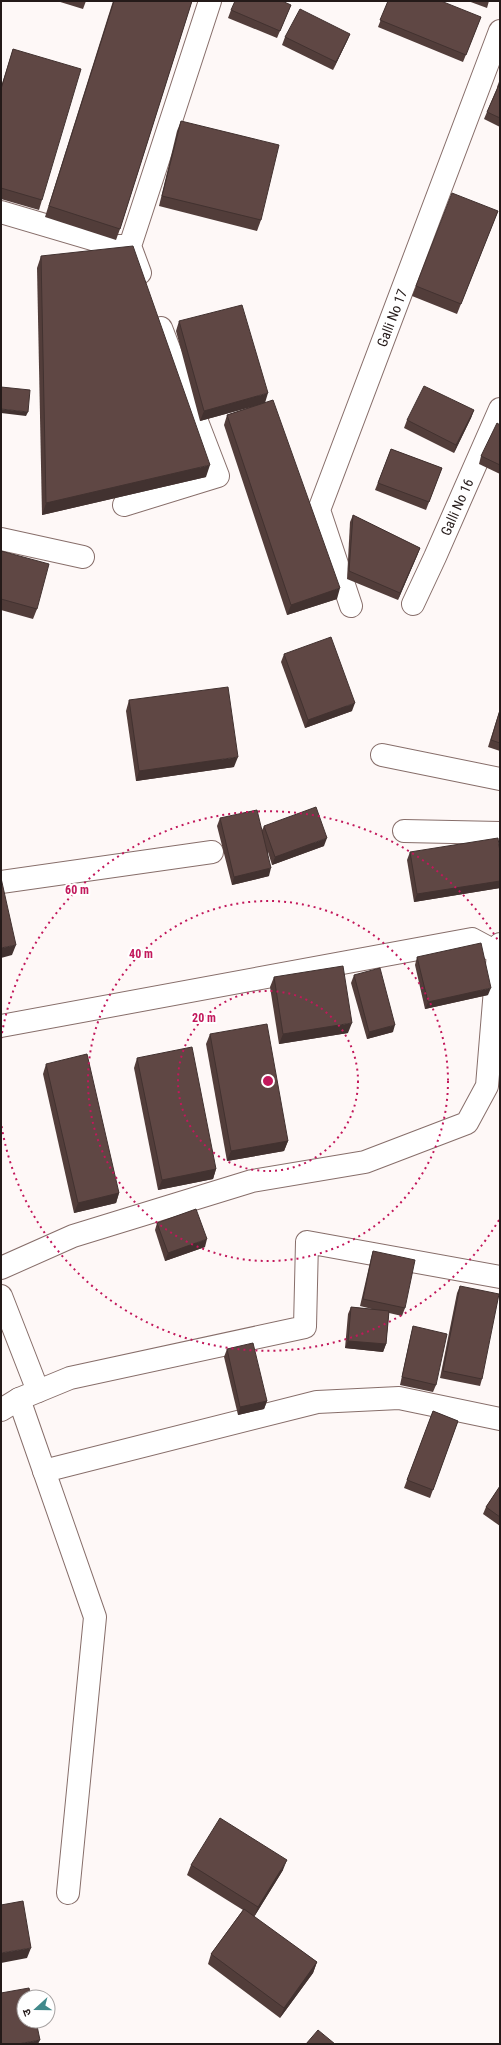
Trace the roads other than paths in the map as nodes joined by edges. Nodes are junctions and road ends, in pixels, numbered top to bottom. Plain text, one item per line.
1 (210, 1) edge
2 (500, 31) edge
3 (1, 212) edge
4 (130, 246) junction
5 (500, 409) edge
6 (124, 505) edge
7 (1, 539) edge
8 (83, 557) dead end
9 (413, 604) dead end
10 (351, 606) dead end
11 (382, 755) dead end
12 (500, 779) edge
13 (404, 831) dead end
14 (500, 834) edge
15 (212, 852) dead end
16 (1, 882) edge
17 (499, 950) edge
18 (1, 1026) edge
19 (1, 1268) edge
20 (500, 1277) edge
21 (1, 1296) edge
22 (19, 1400) edge
23 (500, 1419) edge
24 (44, 1471) junction
25 (68, 1893) dead end

1 - 4 street
2 - 10 street, Galli No 17
3 - 4 street
4 - 6 street
5 - 9 street, Galli No 16
7 - 8 street
11 - 12 street
13 - 14 street
15 - 16 street
17 - 18 street
17 - 19 street
20 - 22 street
21 - 22 street
22 - 24 street
23 - 24 street
24 - 25 street

